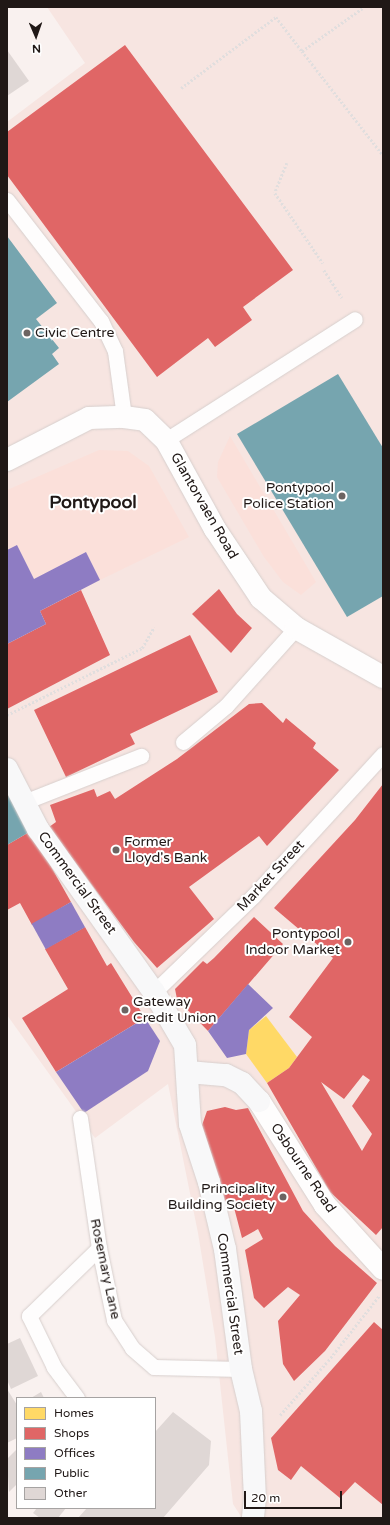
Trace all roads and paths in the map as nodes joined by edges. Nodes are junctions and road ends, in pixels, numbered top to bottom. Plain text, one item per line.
1 (364, 7) edge
2 (302, 51) junction
3 (180, 88) dead end
4 (383, 155) edge
5 (287, 163) dead end
6 (7, 200) edge
7 (323, 263) dead end
8 (324, 270) dead end
9 (355, 319) joint
10 (124, 416) junction
11 (166, 440) junction
12 (7, 460) edge
13 (154, 627) dead end
14 (296, 628) junction
15 (383, 676) edge
16 (7, 715) edge
17 (183, 742) dead end
18 (383, 754) edge
19 (141, 756) dead end
20 (7, 769) edge
21 (24, 802) junction
22 (154, 992) junction
23 (188, 1072) junction
24 (80, 1118) dead end
25 (99, 1248) junction
26 (379, 1257) edge
27 (383, 1290) edge
28 (241, 1369) junction
29 (76, 1397) edge
30 (253, 1436) junction
31 (253, 1518) edge

1 - 2 path
2 - 3 path
2 - 4 path
5 - 7 path
6 - 10 lane
8 - 9 path
9 - 11 lane
10 - 11 street, Glantorvaen Road
10 - 12 street, Glantorvaen Road
11 - 14 street, Glantorvaen Road
13 - 16 path
14 - 15 street, Glantorvaen Road
14 - 17 lane
18 - 22 lane, Market Street
19 - 21 lane
20 - 21 street, Commercial Street
21 - 22 street, Commercial Street
22 - 23 street, Commercial Street
23 - 26 street, Osbourne Road
23 - 28 street, Commercial Street
24 - 25 lane, Rosemary Lane
25 - 28 lane, Rosemary Lane
25 - 29 lane
27 - 30 path
28 - 30 street, Commercial Street
30 - 31 street, Commercial Street

